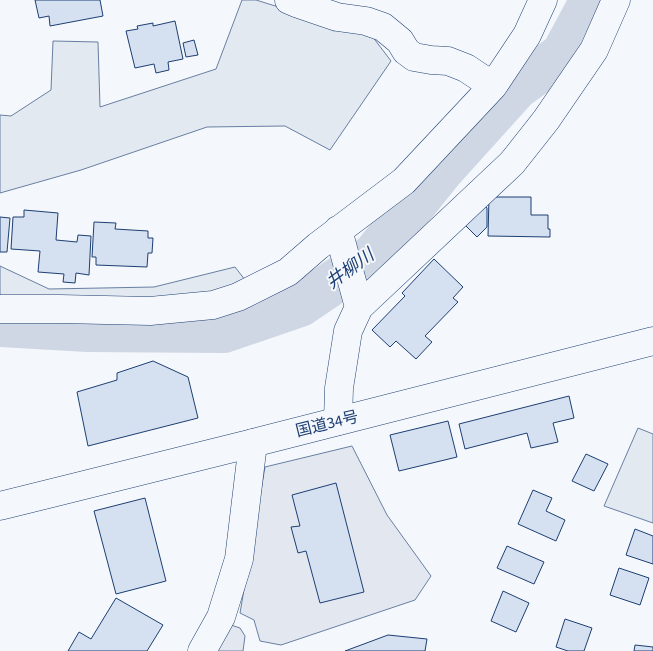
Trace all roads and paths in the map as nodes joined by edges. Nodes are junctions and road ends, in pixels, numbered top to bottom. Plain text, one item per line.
1 (289, 0) edge
2 (543, 0) edge
3 (616, 0) edge
4 (493, 86) junction
5 (338, 230) junction
6 (359, 307) junction
7 (0, 309) edge
8 (653, 341) edge
9 (338, 421) junction
10 (253, 443) junction
11 (0, 506) edge
12 (202, 651) edge

1 - 4 main road
2 - 4 main road
3 - 6 main road
4 - 5 main road
5 - 6 main road
5 - 7 main road
6 - 9 main road
8 - 9 main road, 国道34号
9 - 10 main road, 国道34号
10 - 11 main road, 国道34号
10 - 12 main road

